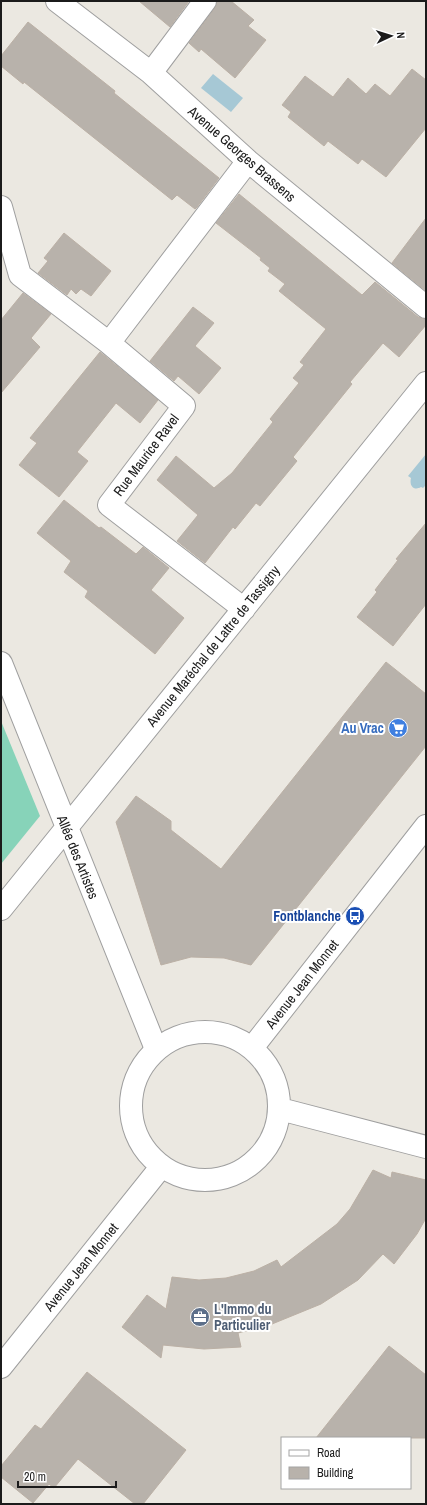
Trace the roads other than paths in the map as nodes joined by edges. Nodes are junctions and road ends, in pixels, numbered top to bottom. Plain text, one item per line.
1 (57, 1) edge
2 (205, 1) edge
3 (151, 73) junction
4 (248, 162) junction
5 (1, 207) edge
6 (426, 307) edge
7 (109, 342) junction
8 (426, 383) edge
9 (244, 609) junction
10 (1, 663) edge
11 (426, 826) edge
12 (66, 828) junction
13 (1, 909) edge
14 (252, 1048) junction
15 (156, 1049) junction
16 (280, 1109) junction
17 (426, 1147) edge
18 (161, 1167) junction
19 (1, 1367) edge

1 - 3 street, Avenue Georges Brassens
2 - 3 street
3 - 4 street, Avenue Georges Brassens
4 - 6 street, Avenue Georges Brassens
4 - 7 street
5 - 7 street, Rue Maurice Ravel
7 - 9 street, Rue Maurice Ravel
8 - 9 street, Avenue Maréchal de Lattre de Tassigny
9 - 12 street, Avenue Maréchal de Lattre de Tassigny
10 - 12 street, Allée des Artistes
11 - 14 street, Avenue Jean Monnet
12 - 13 street, Avenue Maréchal de Lattre de Tassigny
12 - 15 street, Allée des Artistes
14 - 15 street
14 - 16 street
15 - 18 street
16 - 17 street
16 - 18 street
18 - 19 street, Avenue Jean Monnet

